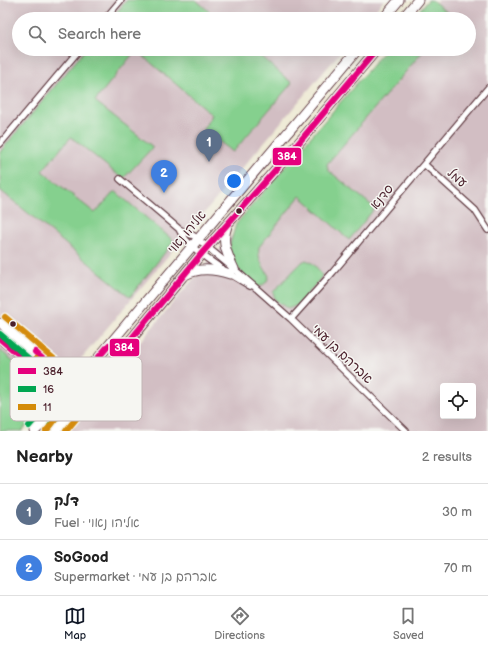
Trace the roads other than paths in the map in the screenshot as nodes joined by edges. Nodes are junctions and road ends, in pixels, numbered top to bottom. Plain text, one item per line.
1 (121, 0) edge
2 (399, 0) edge
3 (418, 0) edge
4 (111, 12) edge
5 (389, 12) edge
6 (408, 12) edge
7 (74, 56) edge
8 (352, 56) edge
9 (371, 56) edge
10 (488, 88) edge
11 (0, 144) edge
12 (424, 164) junction
13 (120, 179) dead end
14 (228, 223) junction
15 (488, 230) edge
16 (195, 242) junction
17 (205, 250) junction
18 (232, 271) junction
19 (182, 277) junction
20 (291, 319) junction
21 (0, 323) edge
22 (0, 339) edge
23 (22, 357) edge
24 (41, 357) edge
25 (99, 357) edge
26 (116, 357) edge
27 (43, 421) edge
28 (64, 421) edge
29 (34, 431) edge
30 (56, 431) edge
31 (406, 431) edge

1 - 4 street
2 - 5 highway
3 - 6 highway
7 - 11 street
8 - 16 highway, אליהו נאוי
9 - 14 highway, אליהו נאוי
10 - 12 street, סדנא
12 - 15 street, עמל
12 - 20 street, סדנא
13 - 16 street, אברהם בן עמי
14 - 17 highway, אליהו נאוי
14 - 18 highway
16 - 17 street, אברהם בן עמי
16 - 17 street, אברהם בן עמי
16 - 25 highway, אליהו נאוי
17 - 18 street, אברהם בן עמי
17 - 18 street, אברהם בן עמי
17 - 19 highway, אליהו נאוי
18 - 19 highway
18 - 20 street, אברהם בן עמי
19 - 26 highway, אליהו נאוי
20 - 31 street, אברהם בן עמי
21 - 24 main road
22 - 23 main road
27 - 29 highway, אליהו נאוי
28 - 30 highway, אליהו נאוי

